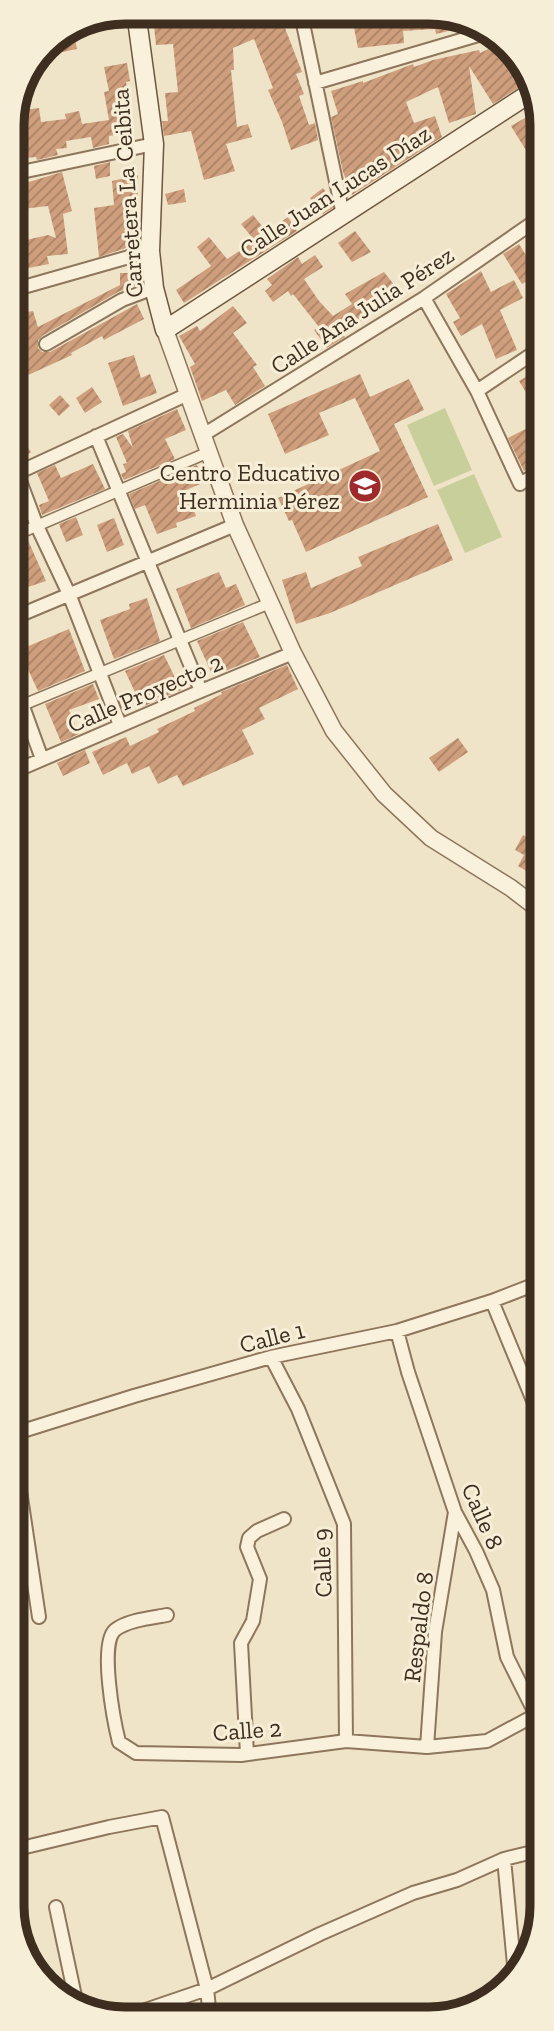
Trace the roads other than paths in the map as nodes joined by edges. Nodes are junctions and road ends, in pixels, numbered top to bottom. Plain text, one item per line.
1 (137, 25) edge
2 (303, 25) edge
3 (475, 36) edge
4 (315, 83) junction
5 (525, 97) edge
6 (154, 144) junction
7 (25, 171) edge
8 (344, 215) junction
9 (530, 225) edge
10 (150, 251) junction
11 (25, 287) edge
12 (154, 288) junction
13 (424, 298) junction
14 (165, 330) junction
15 (46, 344) dead end
16 (530, 355) edge
17 (477, 391) junction
18 (188, 394) junction
19 (203, 435) junction
20 (96, 436) junction
21 (209, 452) junction
22 (25, 469) edge
23 (530, 478) edge
24 (118, 491) junction
25 (25, 498) edge
26 (235, 525) junction
27 (37, 526) junction
28 (25, 531) edge
29 (148, 561) junction
30 (69, 594) junction
31 (270, 603) junction
32 (25, 613) edge
33 (180, 639) junction
34 (293, 653) junction
35 (99, 671) junction
36 (201, 691) junction
37 (25, 704) edge
38 (25, 722) edge
39 (120, 725) junction
40 (42, 759) junction
41 (25, 767) edge
42 (530, 903) edge
43 (529, 1287) edge
44 (492, 1301) junction
45 (397, 1331) junction
46 (271, 1357) junction
47 (529, 1392) edge
48 (25, 1430) edge
49 (455, 1512) junction
50 (284, 1519) dead end
51 (25, 1524) edge
52 (167, 1615) dead end
53 (39, 1617) dead end
54 (529, 1696) edge
55 (529, 1718) edge
56 (346, 1741) junction
57 (426, 1747) junction
58 (247, 1754) junction
59 (25, 1847) edge
60 (529, 1853) edge
61 (504, 1859) junction
62 (56, 1907) dead end
63 (514, 1959) edge
64 (207, 1989) junction
65 (74, 1992) edge
66 (154, 2007) edge
67 (209, 2007) edge

1 - 6 main road, Carretera La Ceibita
2 - 4 street
3 - 4 street
4 - 8 street
5 - 8 main road, Calle Juan Lucas Díaz
6 - 7 street
6 - 10 main road, Carretera La Ceibita
8 - 14 main road, Calle Juan Lucas Díaz
9 - 13 street, Calle Ana Julia Pérez
10 - 11 street
10 - 12 main road, Carretera La Ceibita
12 - 14 main road, Carretera La Ceibita
12 - 15 street
13 - 17 street
13 - 19 street, Calle Ana Julia Pérez
14 - 18 street, Carretera La Ceibita
16 - 17 street
17 - 23 street
18 - 19 street, Carretera La Ceibita
18 - 20 street
19 - 21 street, Carretera La Ceibita
20 - 22 street
20 - 24 street
21 - 24 street
21 - 26 street, Carretera La Ceibita
24 - 27 street
24 - 29 street
25 - 27 street
26 - 29 street
26 - 31 street, Carretera La Ceibita
27 - 28 street
27 - 30 street
29 - 30 street
29 - 33 street
30 - 32 street
30 - 35 street
31 - 33 street
31 - 34 street, Carretera La Ceibita
33 - 35 street
33 - 36 street
34 - 36 street, Calle Proyecto 2
34 - 42 street, Carretera La Ceibita
35 - 37 street
35 - 39 street
36 - 39 street, Calle Proyecto 2
38 - 40 street
39 - 40 street, Calle Proyecto 2
40 - 41 street, Calle Proyecto 2
43 - 44 street, Calle 1
44 - 45 street, Calle 1
44 - 47 street
45 - 46 street, Calle 1
45 - 49 street, Calle 8
46 - 48 street, Calle 1
46 - 56 street, Calle 9
49 - 54 street, Calle 8
49 - 57 street, Respaldo 8
50 - 58 street
51 - 53 street
52 - 58 street, Calle 2
55 - 57 street, Calle 2
56 - 57 street, Calle 2
56 - 58 street, Calle 2
59 - 64 street
60 - 61 street
61 - 63 street
61 - 64 street
62 - 65 street
64 - 66 street
64 - 67 street

